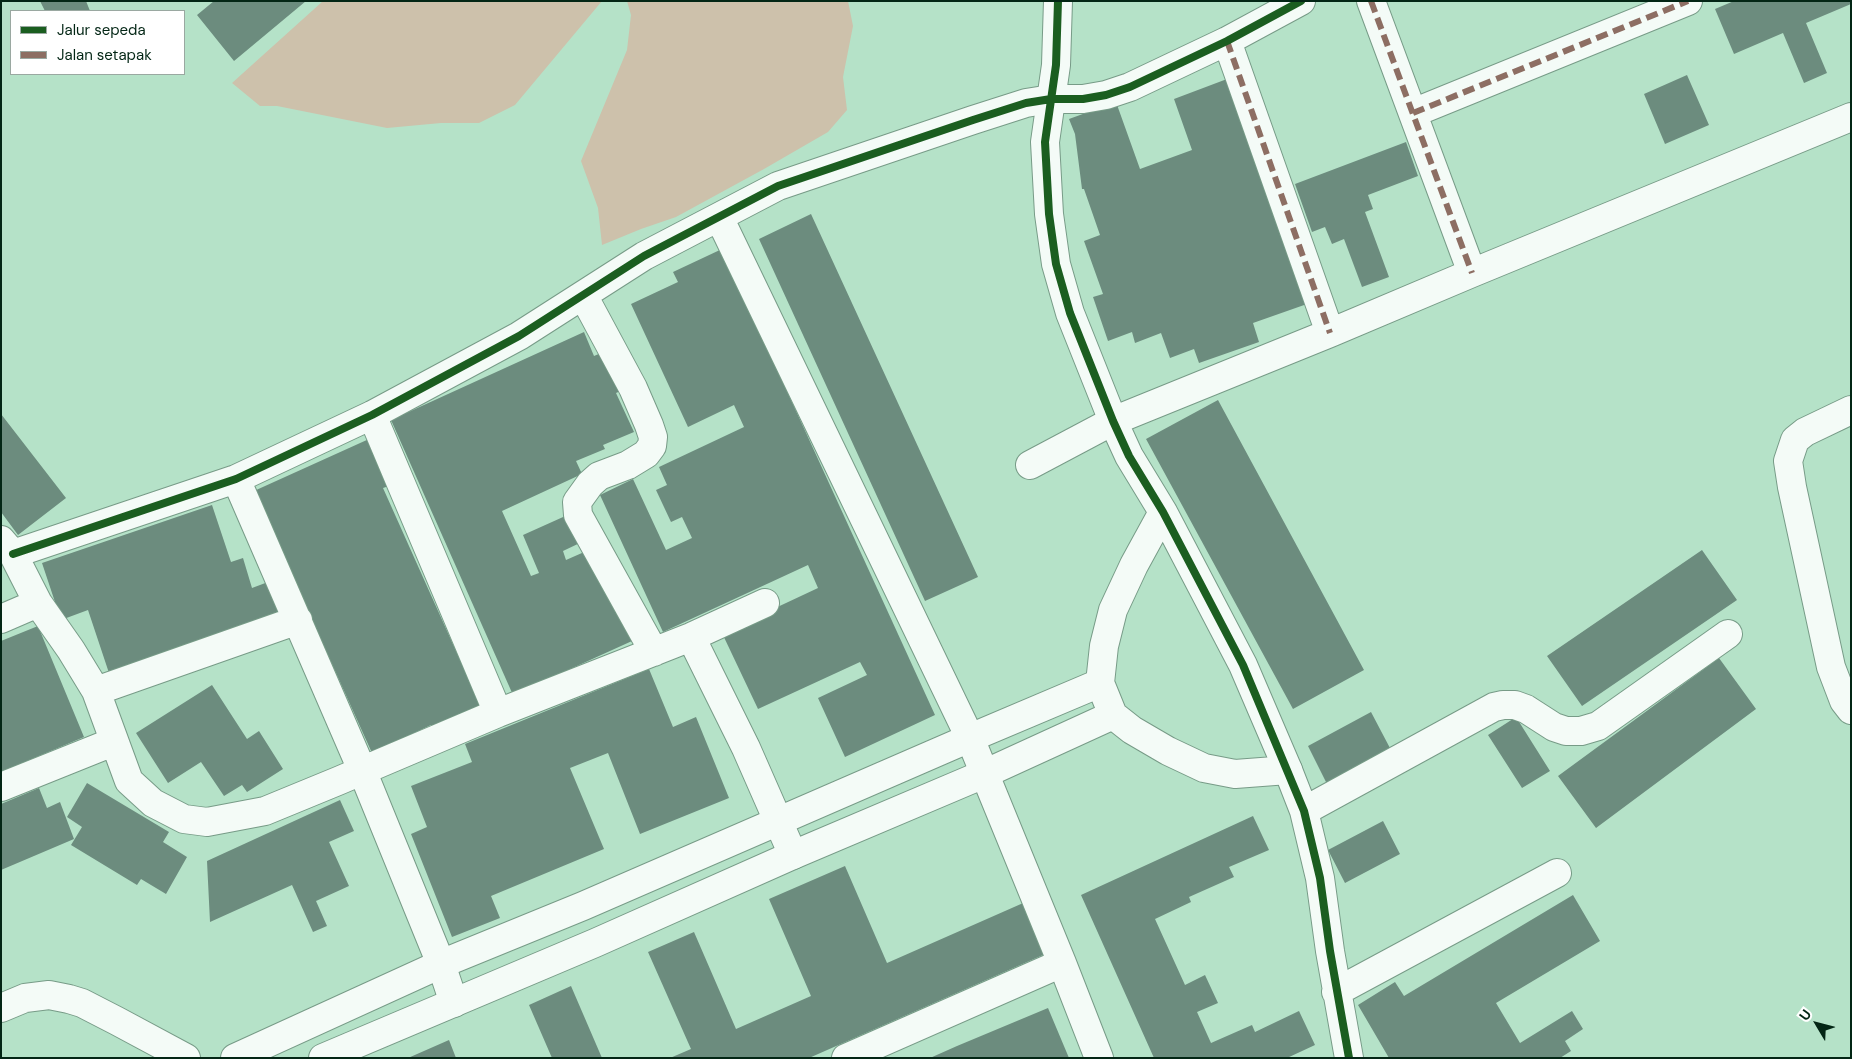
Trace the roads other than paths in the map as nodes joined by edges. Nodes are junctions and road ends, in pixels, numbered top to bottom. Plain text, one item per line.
1 (1058, 1) edge
2 (1301, 1) edge
3 (1371, 1) edge
4 (1688, 1) edge
5 (1227, 41) junction
6 (1051, 99) junction
7 (1413, 113) junction
8 (1851, 117) edge
9 (719, 217) junction
10 (1472, 272) junction
11 (583, 295) junction
12 (1330, 333) junction
13 (1851, 410) edge
14 (372, 415) junction
15 (1113, 421) junction
16 (1030, 465) dead end
17 (236, 479) junction
18 (1163, 512) junction
19 (7, 547) edge
20 (38, 603) junction
21 (765, 603) dead end
22 (1, 619) edge
23 (298, 620) junction
24 (1728, 634) dead end
25 (691, 637) junction
26 (654, 652) junction
27 (1100, 683) junction
28 (96, 691) junction
29 (1851, 710) edge
30 (498, 713) junction
31 (1114, 715) junction
32 (970, 738) junction
33 (113, 742) junction
34 (362, 770) junction
35 (1288, 770) junction
36 (984, 774) junction
37 (1, 787) edge
38 (1304, 811) junction
39 (778, 822) junction
40 (793, 855) junction
41 (1557, 873) dead end
42 (1062, 963) junction
43 (441, 964) junction
44 (1336, 992) junction
45 (454, 1003) junction
46 (1, 1008) edge
47 (186, 1058) edge
48 (235, 1058) edge
49 (323, 1058) edge
50 (846, 1058) edge
51 (1099, 1058) edge
52 (1348, 1058) edge

1 - 6 street
2 - 5 street
3 - 7 street
4 - 7 street
5 - 6 street
5 - 12 street
6 - 9 street
6 - 15 street
7 - 10 street
8 - 10 street
9 - 11 street
9 - 32 street
10 - 12 street
11 - 14 street
11 - 26 street
12 - 15 street
13 - 29 street
14 - 17 street
14 - 30 street
15 - 16 street
15 - 18 street
17 - 19 street
17 - 23 street
18 - 27 street
18 - 35 street
19 - 20 street
20 - 22 street
20 - 28 street
21 - 25 street
23 - 28 street
23 - 34 street
24 - 38 street
25 - 26 street
25 - 39 street
26 - 30 street
27 - 31 street
27 - 32 street
28 - 33 street
30 - 34 street
31 - 35 street
31 - 36 street
32 - 36 street
32 - 39 street
33 - 34 street
33 - 37 street
34 - 43 street
35 - 38 street
36 - 40 street
36 - 42 street
38 - 44 street
39 - 40 street
39 - 43 street
40 - 45 street
41 - 44 street
42 - 50 street
42 - 51 street
43 - 45 street
43 - 48 street
44 - 52 street
45 - 49 street
46 - 47 street

